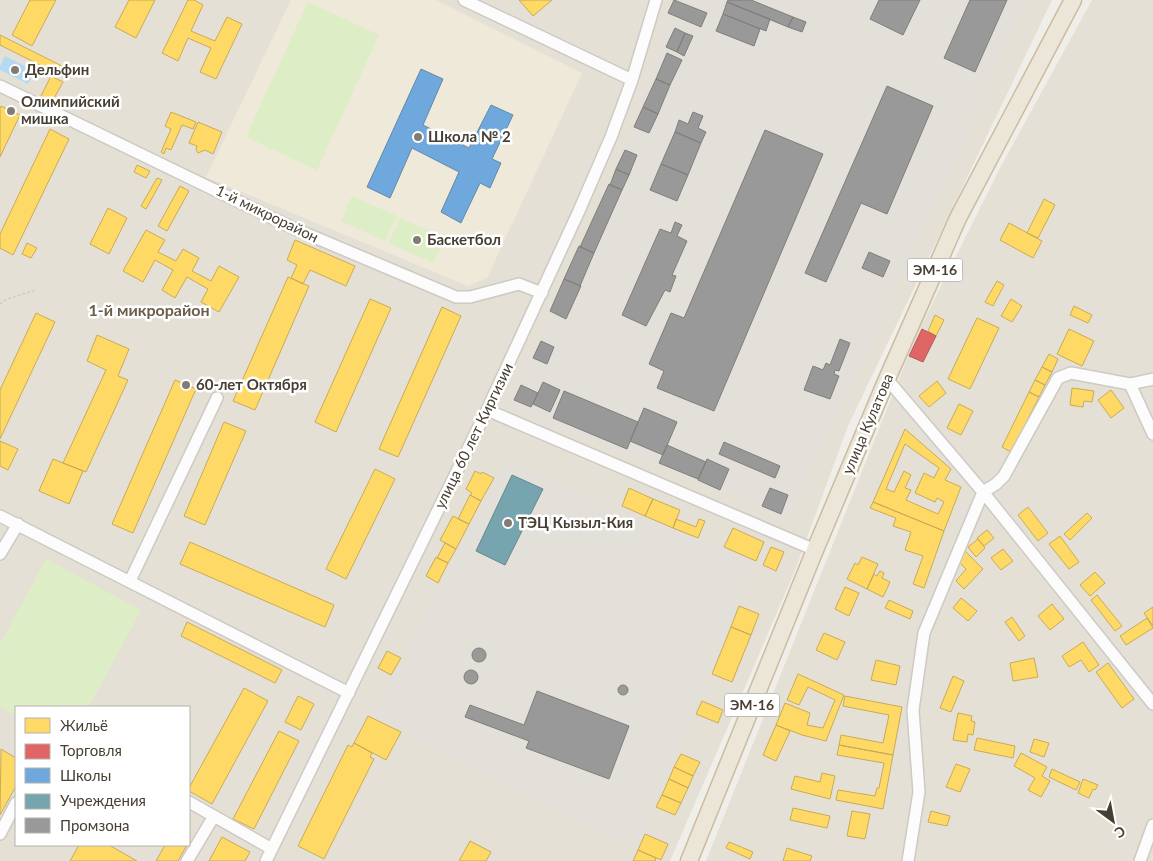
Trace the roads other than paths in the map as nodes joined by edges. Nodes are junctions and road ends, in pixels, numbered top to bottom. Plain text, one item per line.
1 (464, 0) edge
2 (656, 0) edge
3 (1073, 0) edge
4 (632, 80) junction
5 (0, 86) edge
6 (542, 293) junction
7 (887, 379) junction
8 (1153, 379) edge
9 (1130, 384) junction
10 (217, 398) dead end
11 (487, 410) junction
12 (1153, 434) edge
13 (983, 492) junction
14 (0, 516) edge
15 (18, 524) junction
16 (815, 550) junction
17 (0, 554) edge
18 (130, 581) junction
19 (349, 693) junction
20 (1153, 704) edge
21 (190, 803) edge
22 (15, 805) edge
23 (214, 816) junction
24 (1153, 825) edge
25 (0, 834) edge
26 (272, 849) junction
27 (188, 861) edge
28 (266, 861) edge
29 (689, 861) edge
30 (908, 861) edge
31 (1140, 861) edge

1 - 4 street
2 - 4 street, улица 60 лет Киргизии
3 - 7 highway, улица Кулатова / ЭМ-16
4 - 6 street, улица 60 лет Киргизии
5 - 6 street, 1-й микрорайон
6 - 11 street, улица 60 лет Киргизии
7 - 13 street
7 - 16 highway, улица Кулатова / ЭМ-16
8 - 9 street
9 - 12 street
9 - 13 street
10 - 18 street
11 - 16 street
11 - 19 street, улица 60 лет Киргизии
13 - 20 street
13 - 30 street
14 - 15 street
15 - 17 street
15 - 18 street
16 - 29 highway, улица Кулатова / ЭМ-16
18 - 19 street
19 - 26 street, улица 60 лет Киргизии
21 - 23 street
22 - 25 street
23 - 26 street
23 - 27 street
24 - 31 street
26 - 28 street, улица 60 лет Киргизии

